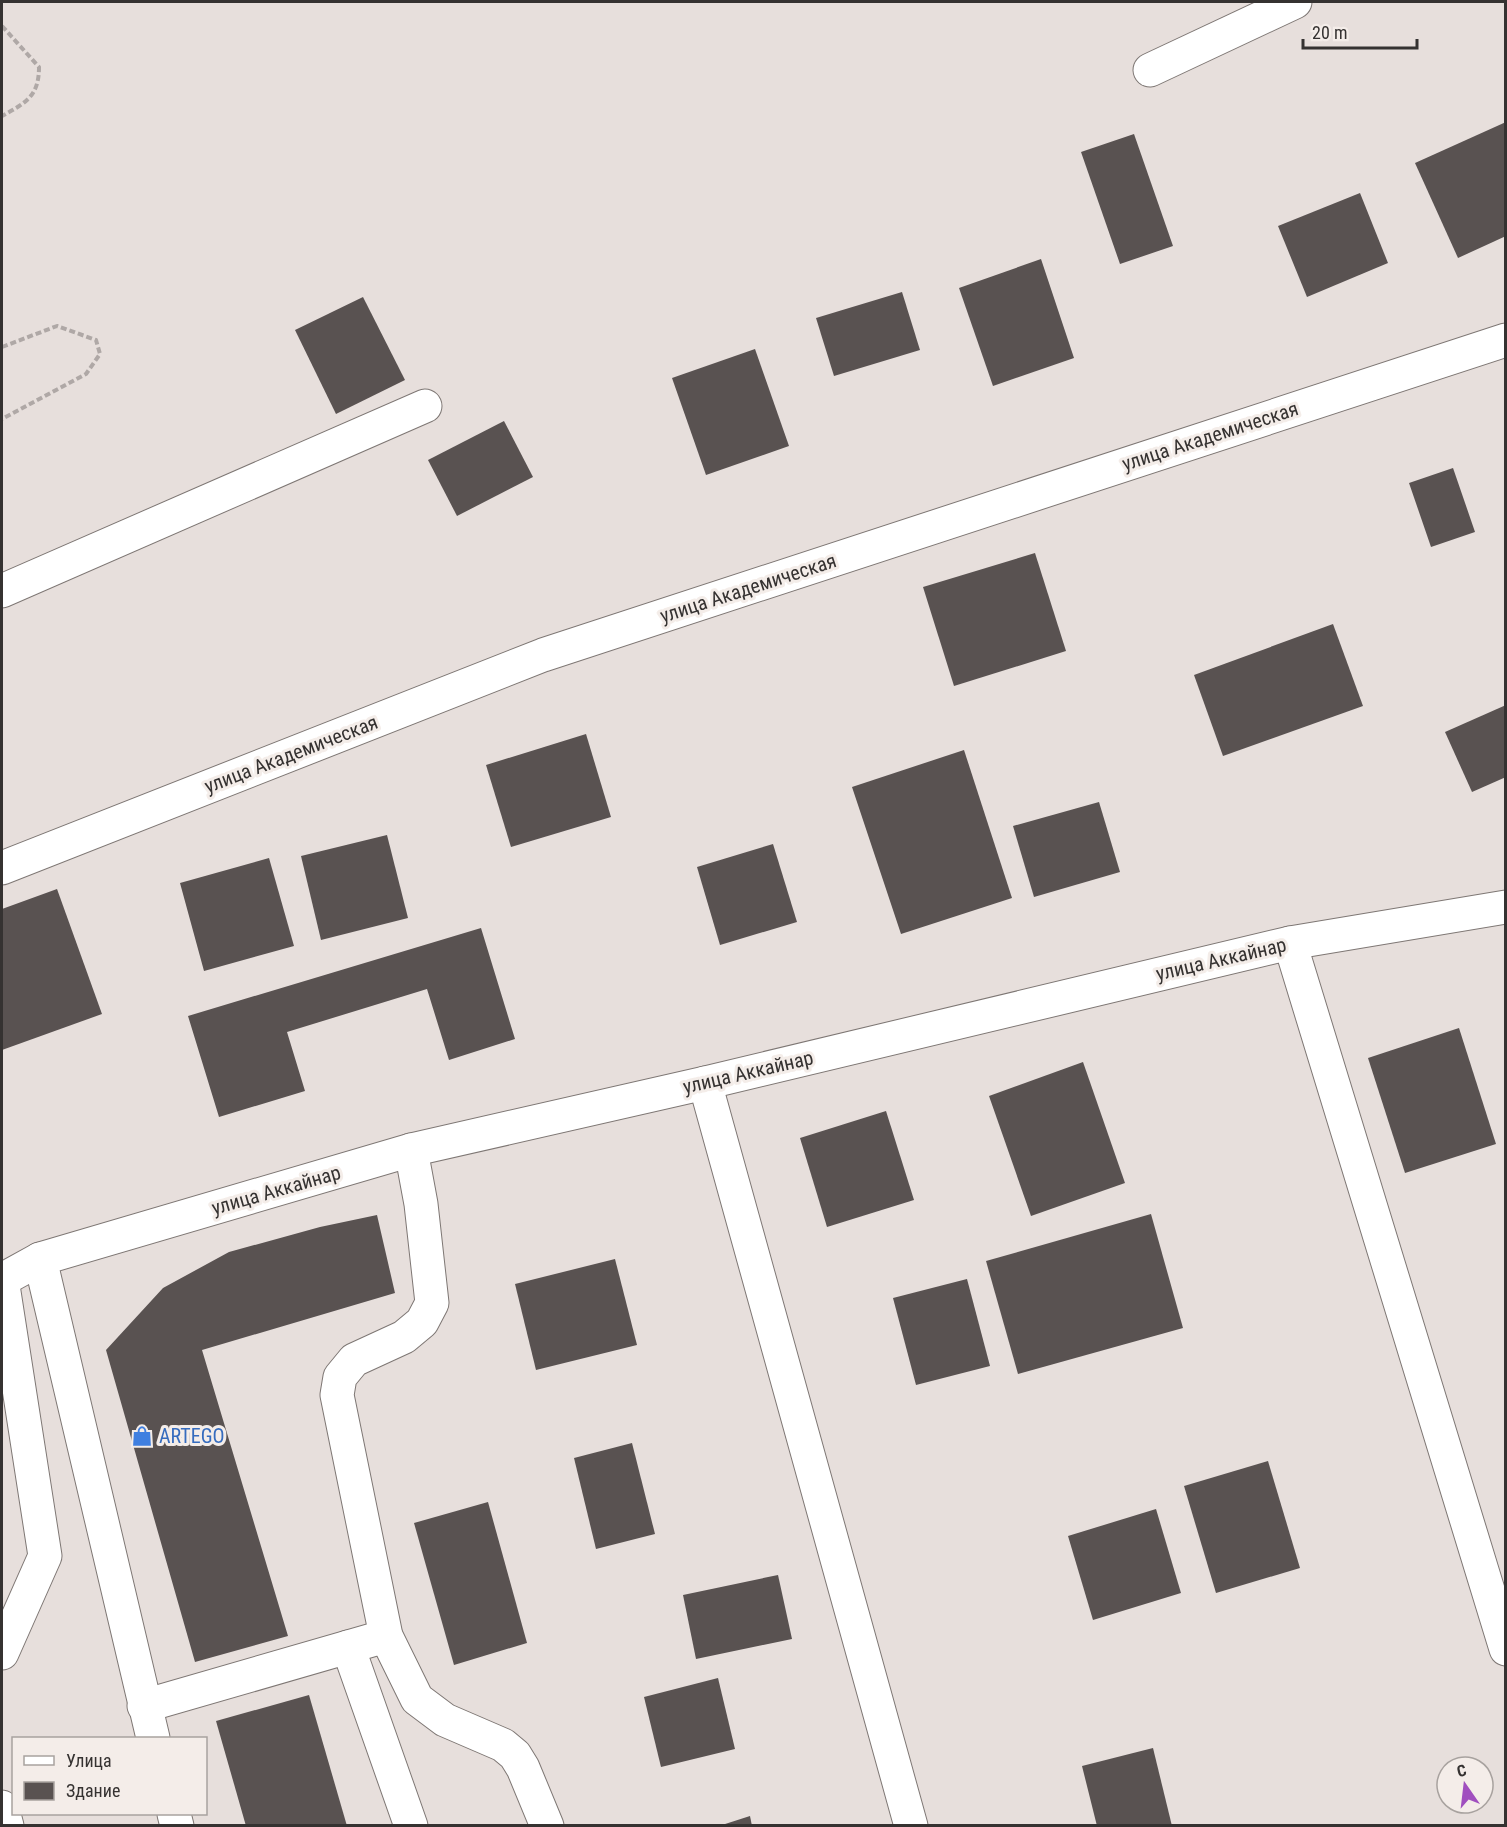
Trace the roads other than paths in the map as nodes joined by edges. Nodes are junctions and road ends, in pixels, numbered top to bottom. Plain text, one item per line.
1 (1295, 2) edge
2 (1150, 70) dead end
3 (1506, 339) edge
4 (424, 406) dead end
5 (2, 591) edge
6 (2, 868) edge
7 (1506, 907) edge
8 (1290, 943) junction
9 (705, 1083) junction
10 (411, 1150) junction
11 (40, 1260) junction
12 (2, 1280) edge
13 (386, 1636) junction
14 (348, 1647) junction
15 (1506, 1649) edge
16 (2, 1653) edge
17 (144, 1706) junction
18 (153, 1737) edge
19 (2, 1807) edge
20 (8, 1826) edge
21 (411, 1826) edge
22 (547, 1826) edge
23 (911, 1826) edge

1 - 2 street
3 - 6 street, улица Академическая
4 - 5 street
7 - 8 street, улица Аккайнар
8 - 9 street, улица Аккайнар
8 - 15 street
9 - 10 street, улица Аккайнар
9 - 23 street
10 - 11 street, улица Аккайнар
10 - 13 street
11 - 12 street, улица Аккайнар
11 - 17 street
12 - 16 street
13 - 14 street
13 - 22 street
14 - 17 street
14 - 21 street
17 - 18 street
19 - 20 street

